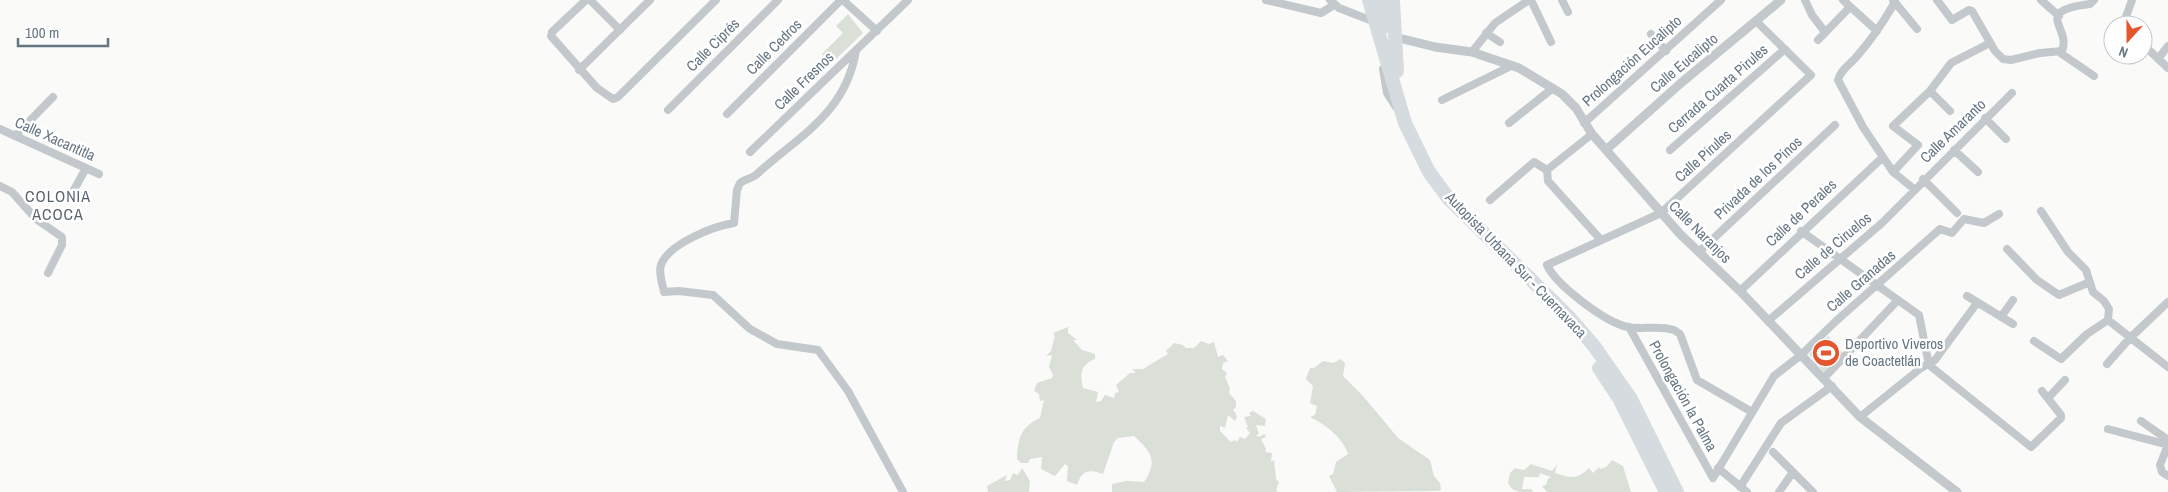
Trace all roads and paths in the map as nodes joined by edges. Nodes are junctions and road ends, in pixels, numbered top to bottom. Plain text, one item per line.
1 (588, 0) edge
2 (650, 0) edge
3 (716, 0) edge
4 (778, 0) edge
5 (842, 0) edge
6 (908, 0) edge
7 (1361, 0) edge
8 (1369, 0) edge
9 (1381, 0) edge
10 (1393, 0) edge
11 (1530, 0) edge
12 (1562, 0) edge
13 (1721, 0) edge
14 (1781, 0) edge
15 (1806, 0) edge
16 (1843, 0) edge
17 (1937, 0) edge
18 (2041, 0) edge
19 (2094, 0) edge
20 (2132, 0) edge
21 (1272, 1) edge
22 (1894, 1) edge
23 (1332, 3) edge
24 (1849, 8) junction
25 (1568, 12) dead end
26 (2127, 15) edge
27 (2059, 16) junction
28 (1756, 21) junction
29 (1917, 29) dead end
30 (620, 30) junction
31 (877, 31) junction
32 (1877, 31) junction
33 (1825, 32) junction
34 (1486, 33) junction
35 (1651, 34) dead end
36 (1403, 38) dead end
37 (1818, 40) dead end
38 (1500, 42) dead end
39 (1551, 42) dead end
40 (1990, 43) junction
41 (2168, 46) edge
42 (1785, 49) junction
43 (856, 51) junction
44 (1666, 51) junction
45 (1472, 52) junction
46 (2058, 52) junction
47 (2153, 54) edge
48 (2158, 59) junction
49 (1511, 66) junction
50 (2168, 68) edge
51 (579, 70) junction
52 (2094, 76) dead end
53 (1553, 88) junction
54 (1930, 91) junction
55 (2012, 93) dead end
56 (53, 97) dead end
57 (1442, 100) dead end
58 (1396, 107) junction
59 (668, 110) dead end
60 (1950, 111) dead end
61 (727, 114) dead end
62 (1985, 118) junction
63 (1509, 123) dead end
64 (1584, 123) junction
65 (1835, 125) dead end
66 (0, 129) edge
67 (1592, 134) junction
68 (15, 136) junction
69 (2006, 139) dead end
70 (1607, 149) junction
71 (1670, 150) dead end
72 (1954, 150) junction
73 (750, 152) dead end
74 (1883, 157) junction
75 (86, 168) junction
76 (1547, 170) junction
77 (1893, 172) junction
78 (1978, 172) dead end
79 (99, 174) dead end
80 (1923, 179) junction
81 (0, 186) edge
82 (1914, 189) junction
83 (69, 199) dead end
84 (1490, 200) dead end
85 (2041, 211) dead end
86 (1661, 213) junction
87 (1957, 213) dead end
88 (1998, 214) dead end
89 (1801, 231) junction
90 (1601, 240) junction
91 (2007, 249) dead end
92 (1700, 251) junction
93 (1838, 258) junction
94 (1547, 265) joint
95 (48, 273) dead end
96 (2090, 282) junction
97 (1877, 286) junction
98 (1740, 291) junction
99 (1967, 296) dead end
100 (1897, 300) junction
101 (2013, 300) dead end
102 (2168, 302) edge
103 (1977, 303) junction
104 (2001, 317) junction
105 (2108, 320) junction
106 (1768, 321) junction
107 (2013, 324) dead end
108 (1628, 327) junction
109 (2129, 338) junction
110 (2034, 341) dead end
111 (1801, 355) junction
112 (2107, 364) dead end
113 (1929, 365) junction
114 (2168, 368) edge
115 (1824, 378) junction
116 (2065, 380) dead end
117 (1832, 386) junction
118 (2042, 391) dead end
119 (2048, 398) junction
120 (1752, 412) junction
121 (1860, 417) junction
122 (2141, 421) dead end
123 (2108, 429) dead end
124 (2168, 440) edge
125 (2168, 445) edge
126 (1773, 452) dead end
127 (1718, 468) junction
128 (1793, 472) junction
129 (2168, 476) edge
130 (1713, 478) joint
131 (1744, 489) edge
132 (903, 492) edge
133 (1668, 492) edge
134 (1679, 492) edge
135 (1779, 492) edge
136 (1813, 492) edge
137 (1957, 492) edge

1 - 30 street
1 - 51 street
2 - 30 street
3 - 51 street
4 - 59 street, Calle Ciprés
5 - 31 street
5 - 61 street, Calle Cedros
6 - 31 street, Calle Fresnos
7 - 133 highway, Autopista Urbana Sur - Cuernavaca
8 - 134 highway, Autopista Urbana Sur - Cuernavaca
9 - 58 highway
10 - 134 highway
11 - 34 street
11 - 39 street
12 - 25 street
13 - 44 street, Prolongación Eucalipto
14 - 28 street, Calle Eucalipto
15 - 33 street
16 - 24 street
17 - 40 street
18 - 27 street
19 - 27 street
20 - 26 street
21 - 23 street
22 - 29 street
22 - 32 street
23 - 58 street
24 - 32 street
24 - 33 street
27 - 46 street
28 - 42 street
28 - 70 street, Calle Eucalipto
30 - 51 street
31 - 43 street, Calle Fresnos
32 - 74 street
33 - 37 street
34 - 38 street
34 - 45 street
35 - 44 street
36 - 45 street, Calle Naranjos
40 - 46 street
40 - 54 street
41 - 48 street
42 - 71 street, Cerrada Cuarta Pirules
42 - 86 street, Calle Pirules
43 - 73 street, Calle Fresnos
43 - 132 street
44 - 64 street, Prolongación Eucalipto
45 - 49 street, Calle Naranjos
46 - 52 street
47 - 48 street
48 - 50 street
49 - 53 street, Calle Naranjos
49 - 57 street
53 - 63 street
53 - 64 street, Calle Naranjos
54 - 60 street
54 - 77 street
55 - 62 street, Calle Amaranto
56 - 68 street
58 - 133 highway
62 - 69 street
62 - 72 street, Calle Amaranto
64 - 67 street, Calle Naranjos
65 - 92 street, Privada de los Pinos
66 - 68 street, Calle Xacantitla
67 - 70 street, Calle Naranjos
67 - 76 street
68 - 75 street, Calle Xacantitla
70 - 86 street, Calle Naranjos
72 - 78 street
72 - 80 street, Calle Amaranto
74 - 77 street
74 - 89 street, Calle de Perales
75 - 79 street, Calle Xacantitla
75 - 83 street
76 - 84 street
76 - 90 street
77 - 82 street
80 - 82 street, Calle Amaranto
80 - 87 street
81 - 95 street
82 - 93 street, Calle de Ciruelos
85 - 96 street
86 - 90 street, Calle Pirules
86 - 92 street, Calle Naranjos
88 - 97 street, Calle Granadas
89 - 93 street
89 - 98 street, Calle de Perales
90 - 94 street, Calle Pirules
91 - 96 street
92 - 98 street, Calle Naranjos
93 - 97 street
93 - 106 street, Calle de Ciruelos
94 - 108 street, Prolongación la Palma
96 - 105 street
97 - 100 street
97 - 111 street, Calle Granadas
98 - 106 street, Calle Naranjos
99 - 103 street
100 - 113 street
100 - 115 street
101 - 104 street
102 - 109 street
103 - 104 street
103 - 113 street
104 - 107 street
105 - 109 street
105 - 110 street
106 - 111 street, Calle Naranjos
108 - 120 street, Prolongación la Palma
108 - 130 street, Prolongación la Palma
109 - 112 street
109 - 114 street
111 - 115 street, Calle Naranjos
111 - 120 street, Calle Granadas
113 - 119 street
113 - 121 street
115 - 117 street, Calle Naranjos
116 - 119 street
117 - 121 street, Calle Naranjos
117 - 131 street
118 - 119 street
120 - 127 street, Calle Granadas
121 - 137 street, Calle Naranjos
122 - 124 street
123 - 125 street
125 - 129 street
126 - 128 street
127 - 130 street, Calle Granadas
127 - 131 street
128 - 135 street
128 - 136 street

